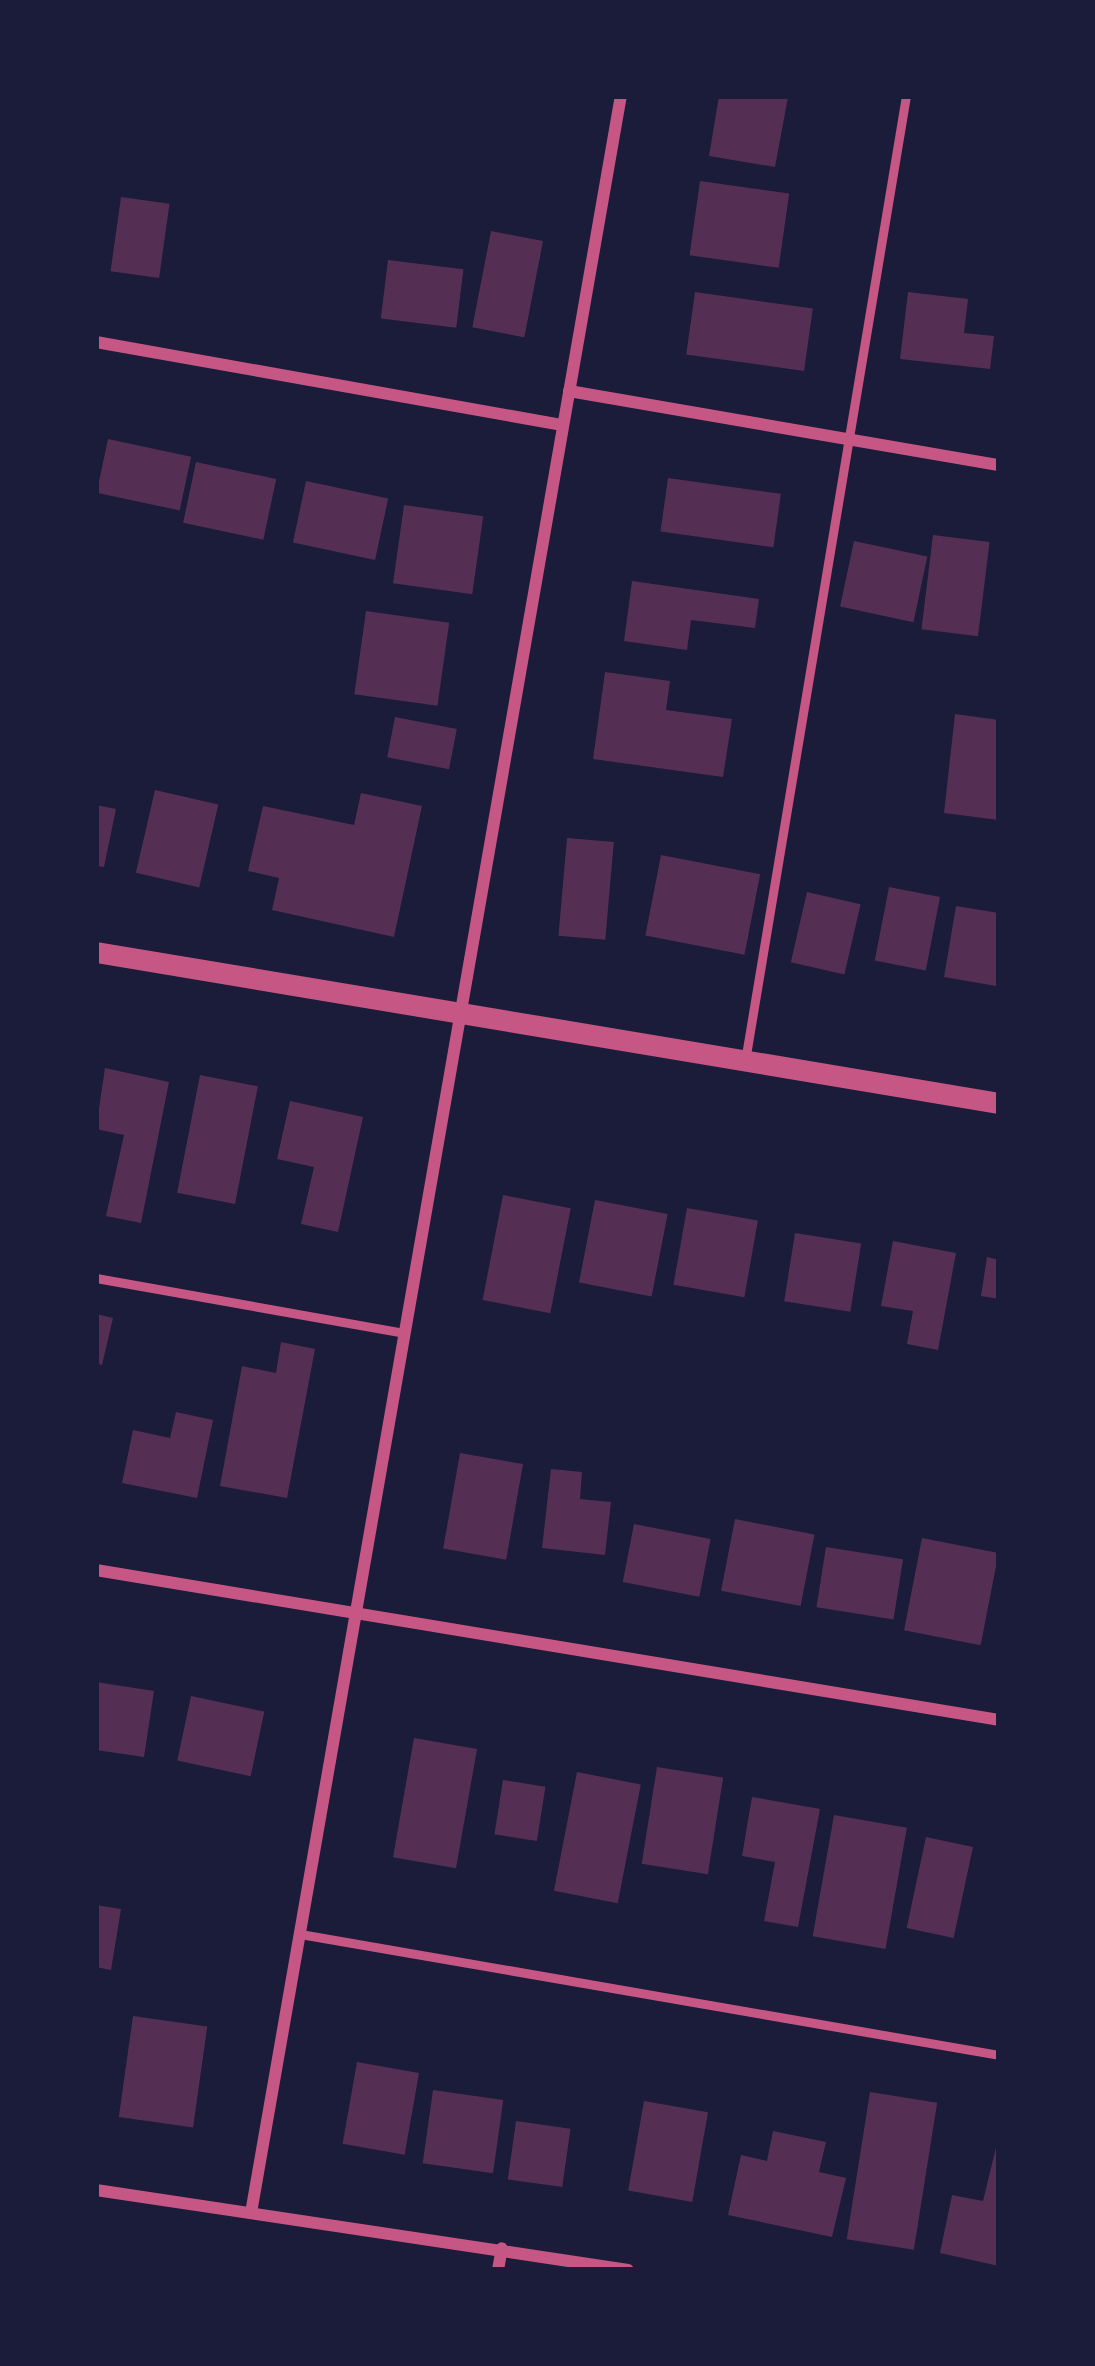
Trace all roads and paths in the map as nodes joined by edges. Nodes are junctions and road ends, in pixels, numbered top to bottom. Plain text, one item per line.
1 (621, 96) edge
2 (906, 96) edge
3 (96, 342) edge
4 (569, 391) junction
5 (563, 425) junction
6 (848, 439) junction
7 (999, 465) edge
8 (96, 952) edge
9 (461, 1013) junction
10 (745, 1061) junction
11 (999, 1103) edge
12 (96, 1278) edge
13 (405, 1333) junction
14 (96, 1570) edge
15 (356, 1613) junction
16 (999, 1720) edge
17 (300, 1934) junction
18 (999, 2055) edge
19 (96, 2190) edge
20 (251, 2213) junction
21 (502, 2248) junction
22 (498, 2270) edge
23 (628, 2270) edge

1 - 4 street
2 - 6 lane
3 - 5 street
4 - 5 street
4 - 6 street
5 - 9 street
6 - 7 street
6 - 10 lane
8 - 9 street
9 - 10 street
9 - 13 street
10 - 11 street
12 - 13 lane
13 - 15 street
14 - 15 street
15 - 16 street
15 - 17 street
17 - 18 lane
17 - 20 street
19 - 20 street
20 - 21 street
21 - 22 street
21 - 23 street

